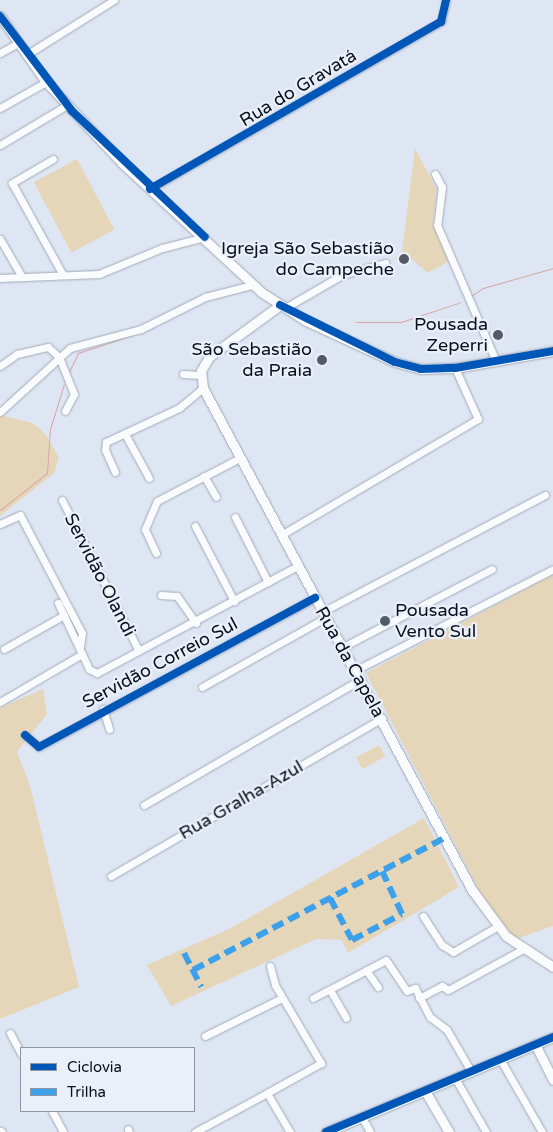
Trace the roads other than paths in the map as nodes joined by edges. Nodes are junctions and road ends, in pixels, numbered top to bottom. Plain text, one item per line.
1 (114, 0) edge
2 (446, 0) edge
3 (0, 16) edge
4 (18, 43) junction
5 (0, 53) edge
6 (26, 55) junction
7 (46, 82) junction
8 (67, 105) junction
9 (0, 108) edge
10 (0, 145) edge
11 (53, 159) dead end
12 (435, 174) dead end
13 (150, 189) junction
14 (0, 238) edge
15 (205, 238) junction
16 (385, 263) dead end
17 (63, 275) junction
18 (22, 277) junction
19 (0, 278) edge
20 (252, 285) junction
21 (283, 307) junction
22 (553, 351) edge
23 (59, 357) junction
24 (495, 360) junction
25 (0, 366) edge
26 (455, 368) junction
27 (183, 374) dead end
28 (200, 375) junction
29 (203, 388) junction
30 (65, 411) dead end
31 (0, 412) edge
32 (126, 434) junction
33 (240, 458) junction
34 (115, 472) dead end
35 (204, 476) junction
36 (149, 478) dead end
37 (545, 495) dead end
38 (216, 497) dead end
39 (62, 500) dead end
40 (235, 517) dead end
41 (0, 524) edge
42 (195, 526) dead end
43 (280, 535) junction
44 (156, 553) dead end
45 (297, 566) junction
46 (553, 566) edge
47 (492, 569) dead end
48 (268, 582) junction
49 (160, 594) dead end
50 (315, 598) junction
51 (234, 601) junction
52 (58, 603) dead end
53 (64, 615) junction
54 (324, 615) junction
55 (196, 623) junction
56 (342, 647) junction
57 (4, 649) dead end
58 (81, 651) junction
59 (139, 651) junction
60 (356, 670) junction
61 (361, 679) junction
62 (202, 687) dead end
63 (0, 702) edge
64 (104, 709) junction
65 (382, 718) junction
66 (109, 729) dead end
67 (25, 735) dead end
68 (144, 805) dead end
69 (112, 876) dead end
70 (423, 916) dead end
71 (498, 926) junction
72 (525, 948) junction
73 (270, 966) dead end
74 (553, 967) edge
75 (366, 970) junction
76 (378, 988) dead end
77 (330, 990) junction
78 (282, 998) junction
79 (313, 998) dead end
80 (420, 998) junction
81 (346, 1018) dead end
82 (10, 1033) dead end
83 (205, 1036) dead end
84 (553, 1037) edge
85 (535, 1044) junction
86 (20, 1052) edge
87 (500, 1059) junction
88 (471, 1071) junction
89 (456, 1078) junction
90 (553, 1080) edge
91 (425, 1091) junction
92 (267, 1092) junction
93 (53, 1112) edge
94 (362, 1117) junction
95 (337, 1130) edge
96 (63, 1132) edge
97 (195, 1132) edge
98 (290, 1132) edge
99 (326, 1132) edge
100 (370, 1132) edge
101 (449, 1132) edge
102 (486, 1132) edge
103 (542, 1132) edge

1 - 6 street
2 - 13 street, Rua do Gravatá
3 - 4 main road
4 - 5 street
4 - 6 main road
6 - 7 main road
7 - 8 main road
7 - 9 street
8 - 10 street
8 - 13 main road
11 - 17 street
12 - 24 street
13 - 15 main road
14 - 18 street
15 - 17 street
15 - 20 main road
16 - 21 street
17 - 18 street
18 - 19 street
20 - 21 main road
20 - 23 street
21 - 26 main road
21 - 28 main road
22 - 24 main road
23 - 25 street
23 - 30 street
23 - 31 street
24 - 26 main road
26 - 43 street
27 - 28 street
28 - 29 main road, Rua da Capela
29 - 32 street
29 - 33 main road, Rua da Capela
32 - 34 street
32 - 36 street
33 - 35 street
33 - 43 main road, Rua da Capela
35 - 38 street
35 - 44 street
37 - 54 street
39 - 59 street, Servidão Olandi
40 - 48 street
41 - 58 street
42 - 51 street
43 - 45 main road, Rua da Capela
45 - 48 street
45 - 50 main road, Rua da Capela
46 - 60 street
47 - 56 street
48 - 51 street
49 - 55 street
50 - 54 main road, Rua da Capela
50 - 64 street, Servidão Correio Sul
51 - 55 street
52 - 53 street
53 - 57 street
53 - 58 street
54 - 56 main road, Rua da Capela
54 - 62 street
55 - 59 street
56 - 60 main road, Rua da Capela
58 - 59 street
58 - 63 street
60 - 61 main road, Rua da Capela
61 - 65 main road, Rua da Capela
61 - 68 street
64 - 66 street
64 - 67 street, Servidão Correio Sul
65 - 69 street, Rua Gralha-Azul
65 - 71 main road, Rua da Capela
70 - 71 street
71 - 72 main road, Rua da Capela
72 - 74 main road, Rua da Capela
72 - 80 street
73 - 78 street
75 - 76 street
75 - 77 street
75 - 80 street
77 - 79 street
77 - 81 street
78 - 83 street
78 - 92 street
80 - 88 street
82 - 86 street
84 - 85 main road
85 - 87 main road
85 - 90 main road
87 - 88 main road
87 - 103 street
88 - 89 main road
89 - 91 main road
89 - 102 street
91 - 94 main road
91 - 101 main road
92 - 97 street
92 - 98 street
93 - 96 street
94 - 95 main road
94 - 100 street
95 - 99 main road

